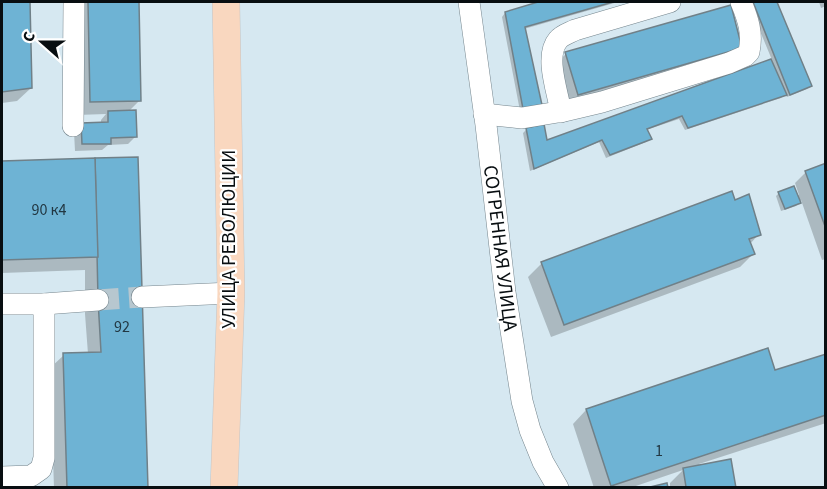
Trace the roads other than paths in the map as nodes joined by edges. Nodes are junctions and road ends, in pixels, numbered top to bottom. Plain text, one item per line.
1 (74, 2) edge
2 (226, 2) edge
3 (469, 2) edge
4 (670, 2) edge
5 (741, 2) edge
6 (561, 112) junction
7 (484, 114) junction
8 (73, 126) dead end
9 (231, 293) junction
10 (142, 297) tunnel mouth
11 (98, 300) tunnel mouth
12 (2, 304) edge
13 (44, 304) junction
14 (2, 477) edge
15 (226, 484) edge
16 (558, 488) edge

1 - 8 street
2 - 9 main road, УЛИЦА РЕВОЛЮЦИИ
3 - 7 street, СОГРЕННАЯ УЛИЦА
4 - 6 street
5 - 6 street
6 - 7 street
7 - 16 street, СОГРЕННАЯ УЛИЦА
9 - 10 street
9 - 15 main road, УЛИЦА РЕВОЛЮЦИИ
11 - 13 street
12 - 13 street
13 - 14 street

